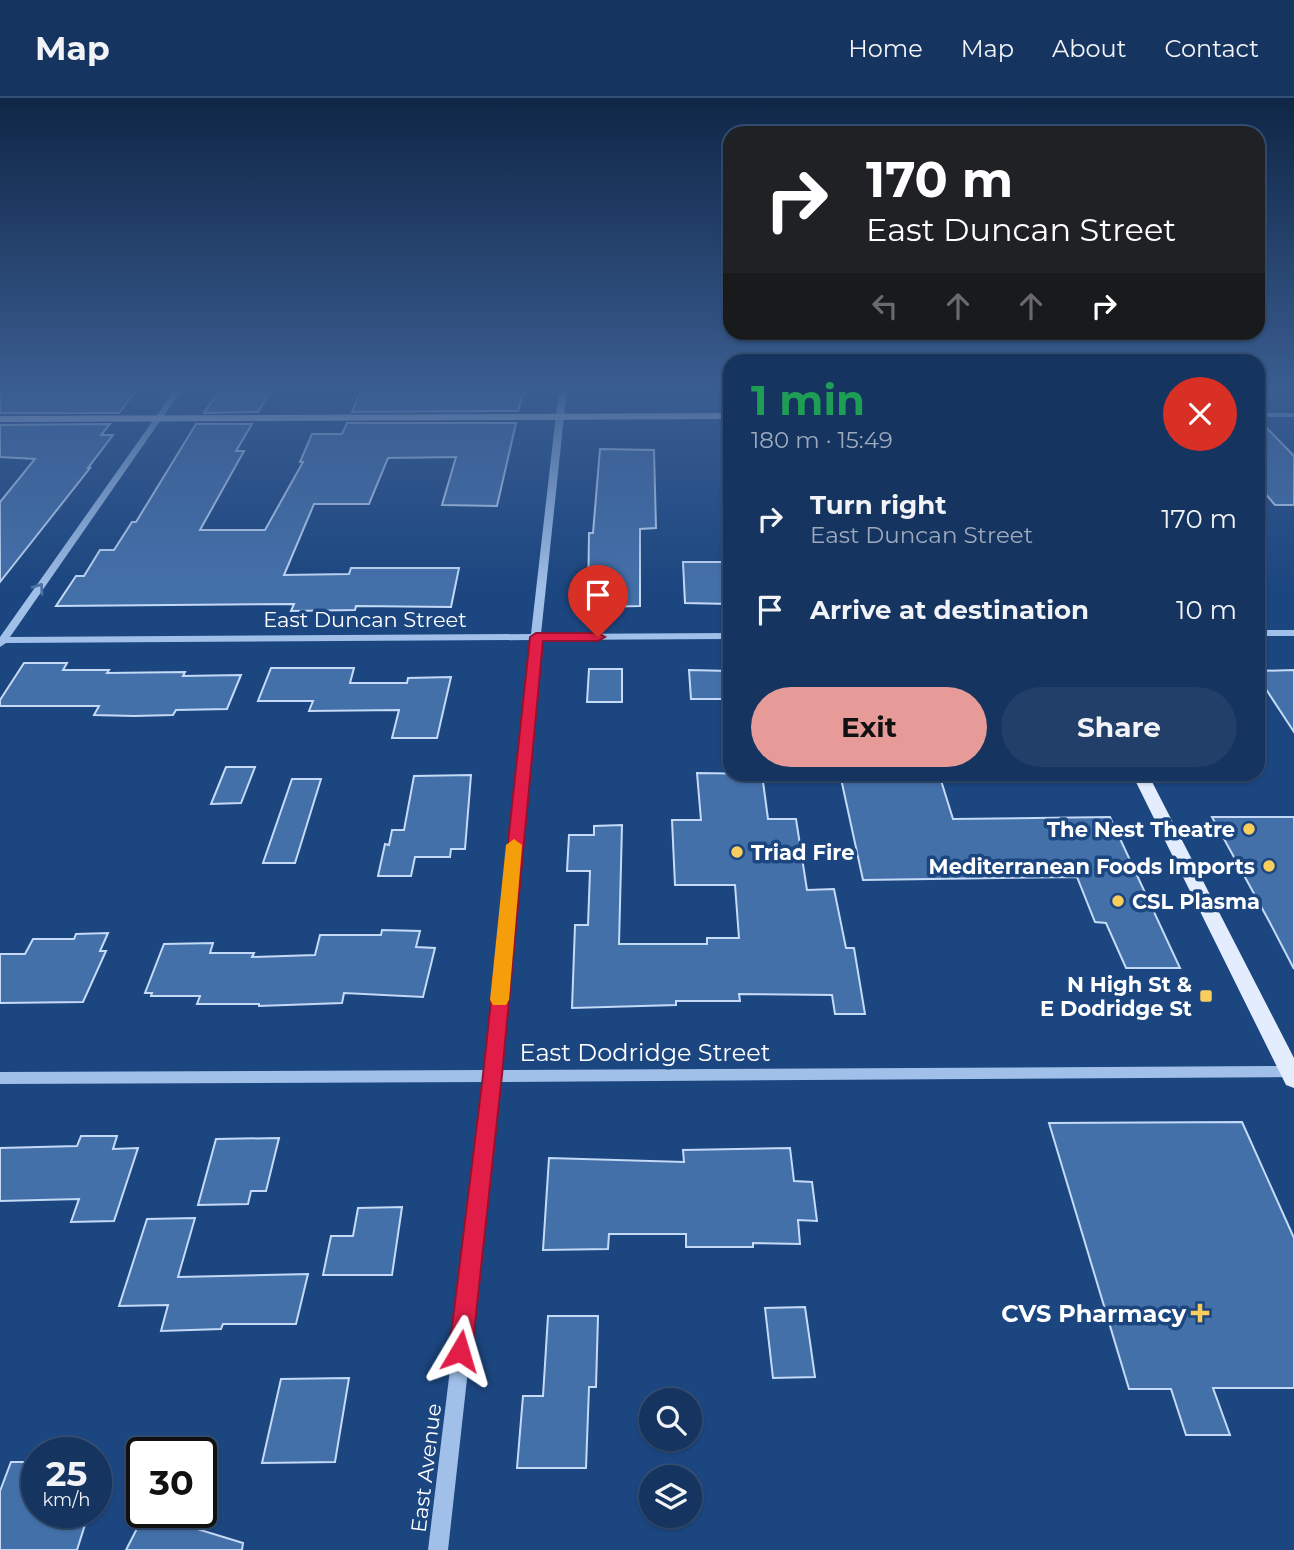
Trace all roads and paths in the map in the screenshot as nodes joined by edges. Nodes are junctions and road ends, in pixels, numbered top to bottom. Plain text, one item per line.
1 (132, 456) edge
2 (555, 456) edge
3 (1265, 633) edge
4 (1294, 633) edge
5 (723, 636) edge
6 (536, 637) junction
7 (1, 641) edge
8 (1144, 781) edge
9 (1293, 1074) edge
10 (493, 1075) junction
11 (0, 1078) edge
12 (438, 1550) edge

7 -> 1 street
2 - 6 street, East Avenue
3 - 4 street
5 - 6 street, East Duncan Street
6 - 7 street, East Duncan Street
6 - 10 street, East Avenue
8 - 9 main road
9 - 10 street, East Dodridge Street
10 - 11 street, East Dodridge Street
10 - 12 street, East Avenue

